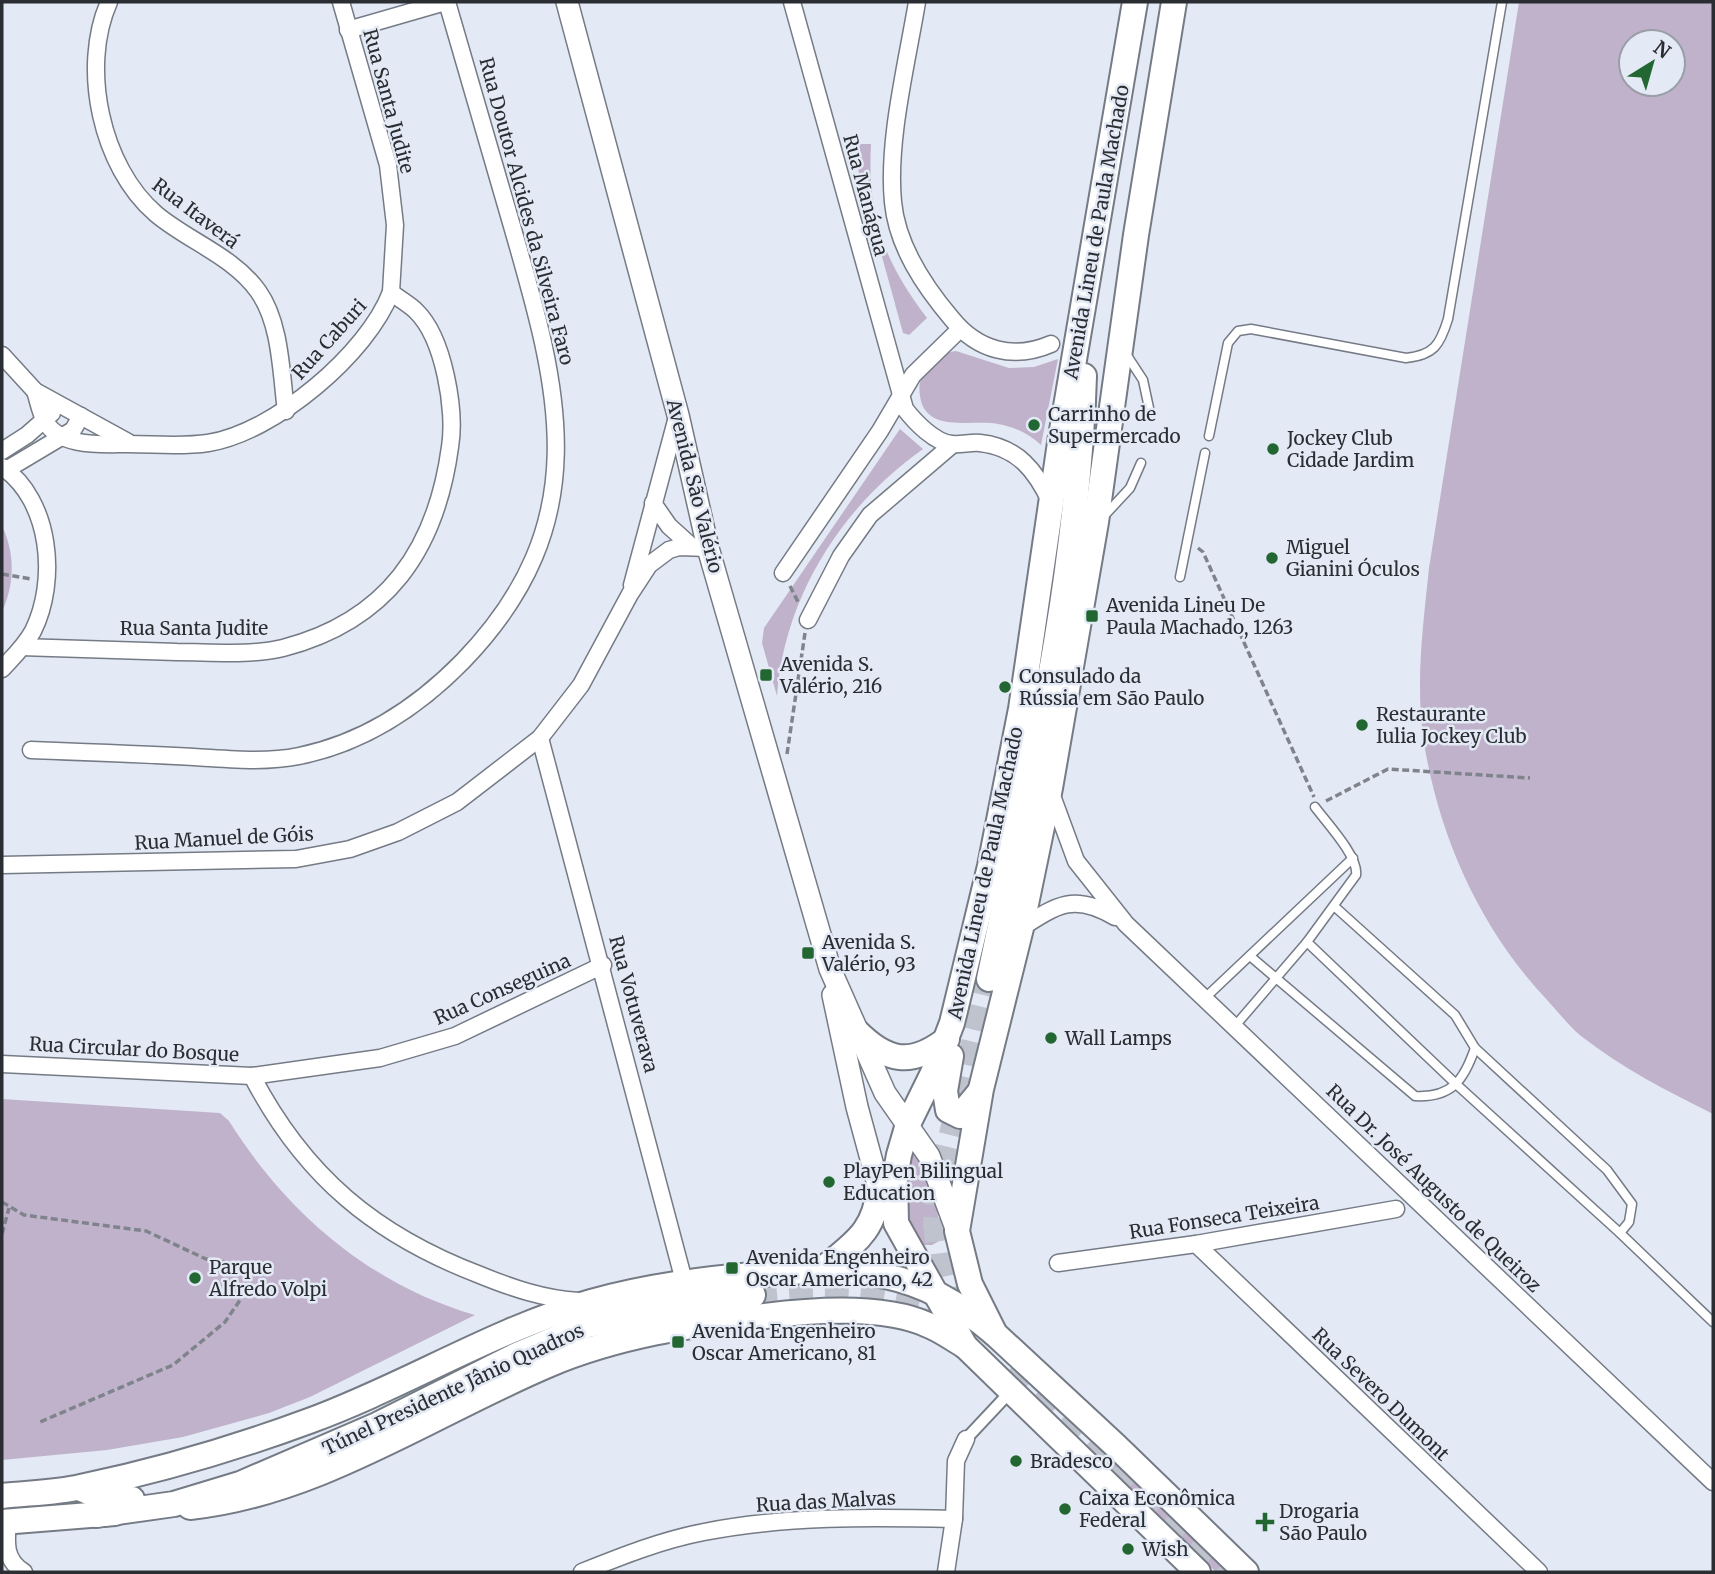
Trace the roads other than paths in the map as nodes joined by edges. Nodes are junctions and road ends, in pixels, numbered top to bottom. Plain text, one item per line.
1 (109, 2) edge
2 (341, 2) edge
3 (446, 2) edge
4 (568, 2) edge
5 (792, 2) edge
6 (916, 2) edge
7 (1135, 2) edge
8 (1174, 2) edge
9 (1502, 2) edge
10 (348, 30) junction
11 (1087, 281) junction
12 (391, 292) junction
13 (960, 329) junction
14 (1051, 344) dead end
15 (1121, 351) junction
16 (2, 355) edge
17 (35, 391) junction
18 (900, 398) junction
19 (62, 404) junction
20 (1149, 408) dead end
21 (286, 411) junction
22 (678, 415) junction
23 (81, 416) junction
24 (45, 421) junction
25 (61, 436) junction
26 (1209, 436) dead end
27 (130, 444) junction
28 (951, 444) junction
29 (2, 451) edge
30 (1205, 453) dead end
31 (1082, 455) junction
32 (1141, 463) dead end
33 (4, 468) edge
34 (653, 503) junction
35 (1052, 504) junction
36 (1096, 522) junction
37 (699, 546) junction
38 (783, 573) road end
39 (1181, 577) dead end
40 (630, 594) junction
41 (808, 620) road end
42 (23, 647) junction
43 (2, 669) edge
44 (540, 738) junction
45 (31, 750) dead end
46 (1050, 788) junction
47 (1315, 807) dead end
48 (1353, 858) junction
49 (2, 865) edge
50 (1334, 906) junction
51 (1126, 924) junction
52 (1021, 928) junction
53 (1307, 942) junction
54 (1250, 956) junction
55 (603, 965) junction
56 (830, 969) junction
57 (989, 979) tunnel mouth
58 (1273, 979) junction
59 (1206, 997) junction
60 (1236, 1026) junction
61 (856, 1031) junction
62 (950, 1031) junction
63 (1475, 1048) junction
64 (2, 1064) edge
65 (252, 1076) junction
66 (1456, 1084) junction
67 (981, 1089) junction
68 (908, 1124) junction
69 (878, 1188) junction
70 (1396, 1209) dead end
71 (896, 1223) junction
72 (957, 1231) junction
73 (1620, 1233) junction
74 (1196, 1244) junction
75 (1058, 1263) dead end
76 (823, 1269) junction
77 (874, 1273) junction
78 (684, 1281) junction
79 (514, 1288) junction
80 (753, 1295) tunnel mouth
81 (943, 1296) junction
82 (590, 1302) junction
83 (871, 1313) junction
84 (1713, 1322) edge
85 (528, 1325) junction
86 (995, 1334) junction
87 (965, 1346) junction
88 (1011, 1391) junction
89 (966, 1438) joint
90 (1713, 1482) edge
91 (240, 1484) junction
92 (79, 1488) junction
93 (2, 1496) edge
94 (96, 1515) junction
95 (954, 1519) junction
96 (5, 1521) edge
97 (24, 1572) edge
98 (582, 1572) edge
99 (946, 1572) edge
100 (1198, 1572) edge
101 (1247, 1572) edge
102 (1539, 1572) edge

1 - 21 street, Rua Itaverá
2 - 10 street, Rua Santa Judite
3 - 10 street
3 - 45 street, Rua Doutor Alcides da Silveira Faro
4 - 22 main road, Avenida São Valério
5 - 18 street, Rua Manágua
6 - 13 street
7 - 11 main road, Avenida Lineu de Paula Machado
8 - 15 main road, Avenida Lineu de Paula Machado
9 - 26 lane
10 - 12 street, Rua Santa Judite
11 - 31 main road
11 - 35 main road, Avenida Lineu de Paula Machado
12 - 21 street, Rua Caburi
12 - 42 street, Rua Santa Judite
13 - 14 street
13 - 18 street
15 - 20 lane
15 - 31 main road
15 - 36 main road, Avenida Lineu de Paula Machado
16 - 17 street
17 - 19 street
17 - 24 street
18 - 28 street
18 - 38 street
19 - 23 street
19 - 24 street
21 - 27 street, Rua Caburi
22 - 34 street, Rua Manuel de Góis
22 - 37 main road, Avenida São Valério
23 - 25 street
23 - 27 street
24 - 25 street
24 - 29 street
25 - 27 street, Rua Caburi
25 - 33 street
28 - 35 street
28 - 41 street
30 - 39 lane
31 - 57 main road
32 - 36 lane
33 - 42 street
34 - 37 street
34 - 40 street, Rua Manuel de Góis
35 - 62 main road, Avenida Lineu de Paula Machado
36 - 46 main road, Avenida Lineu de Paula Machado
37 - 40 street, Rua Manuel de Góis
37 - 56 main road, Avenida São Valério
40 - 44 street, Rua Manuel de Góis
42 - 43 street
44 - 49 street, Rua Manuel de Góis
44 - 55 street, Rua Votuverava
46 - 51 street
46 - 52 main road, Avenida Lineu de Paula Machado
47 - 48 lane
48 - 50 lane
48 - 54 lane
50 - 53 lane
50 - 63 lane
51 - 52 street
51 - 59 street, Rua Dr. José Augusto de Queiroz
52 - 67 main road, Avenida Lineu de Paula Machado
53 - 58 lane
53 - 66 lane
54 - 58 lane
54 - 59 lane
55 - 65 street, Rua Conseguina
55 - 78 street, Rua Votuverava
56 - 61 main road, Avenida São Valério
56 - 69 main road, Avenida São Valério
58 - 60 lane
58 - 66 lane
59 - 60 street, Rua Dr. José Augusto de Queiroz
60 - 90 street, Rua Dr. José Augusto de Queiroz
61 - 62 main road
61 - 68 main road, Avenida São Valério
62 - 67 main road
62 - 68 main road, Avenida Lineu de Paula Machado
63 - 66 lane
63 - 73 lane
64 - 65 street, Rua Circular do Bosque
65 - 79 street, Rua Circular do Bosque
66 - 73 lane
67 - 72 main road, Avenida Lineu de Paula Machado
68 - 71 main road, Avenida Lineu de Paula Machado
68 - 72 main road, Avenida São Valério
69 - 71 main road, Avenida São Valério
69 - 76 main road
70 - 74 street, Rua Fonseca Teixeira
71 - 81 main road, Avenida Lineu de Paula Machado
72 - 86 main road, Avenida Lineu de Paula Machado
73 - 84 lane
74 - 75 street, Rua Fonseca Teixeira
74 - 102 street, Rua Severo Dumont
76 - 77 main road
76 - 78 main road
77 - 81 main road
77 - 83 main road
78 - 82 main road
79 - 82 street, Rua Circular do Bosque
79 - 85 street
80 - 91 main road, Túnel Presidente Jânio Quadros
81 - 86 main road
81 - 87 main road, Avenida Lineu de Paula Machado
82 - 85 main road
83 - 87 main road
83 - 94 main road
85 - 92 main road
86 - 101 main road
87 - 88 main road
88 - 89 street
88 - 100 main road
89 - 95 street
91 - 92 main road, Túnel Presidente Jânio Quadros
91 - 94 main road, Túnel Presidente Jânio Quadros
92 - 93 main road
94 - 96 main road
95 - 98 street, Rua das Malvas
95 - 99 street
96 - 97 street

